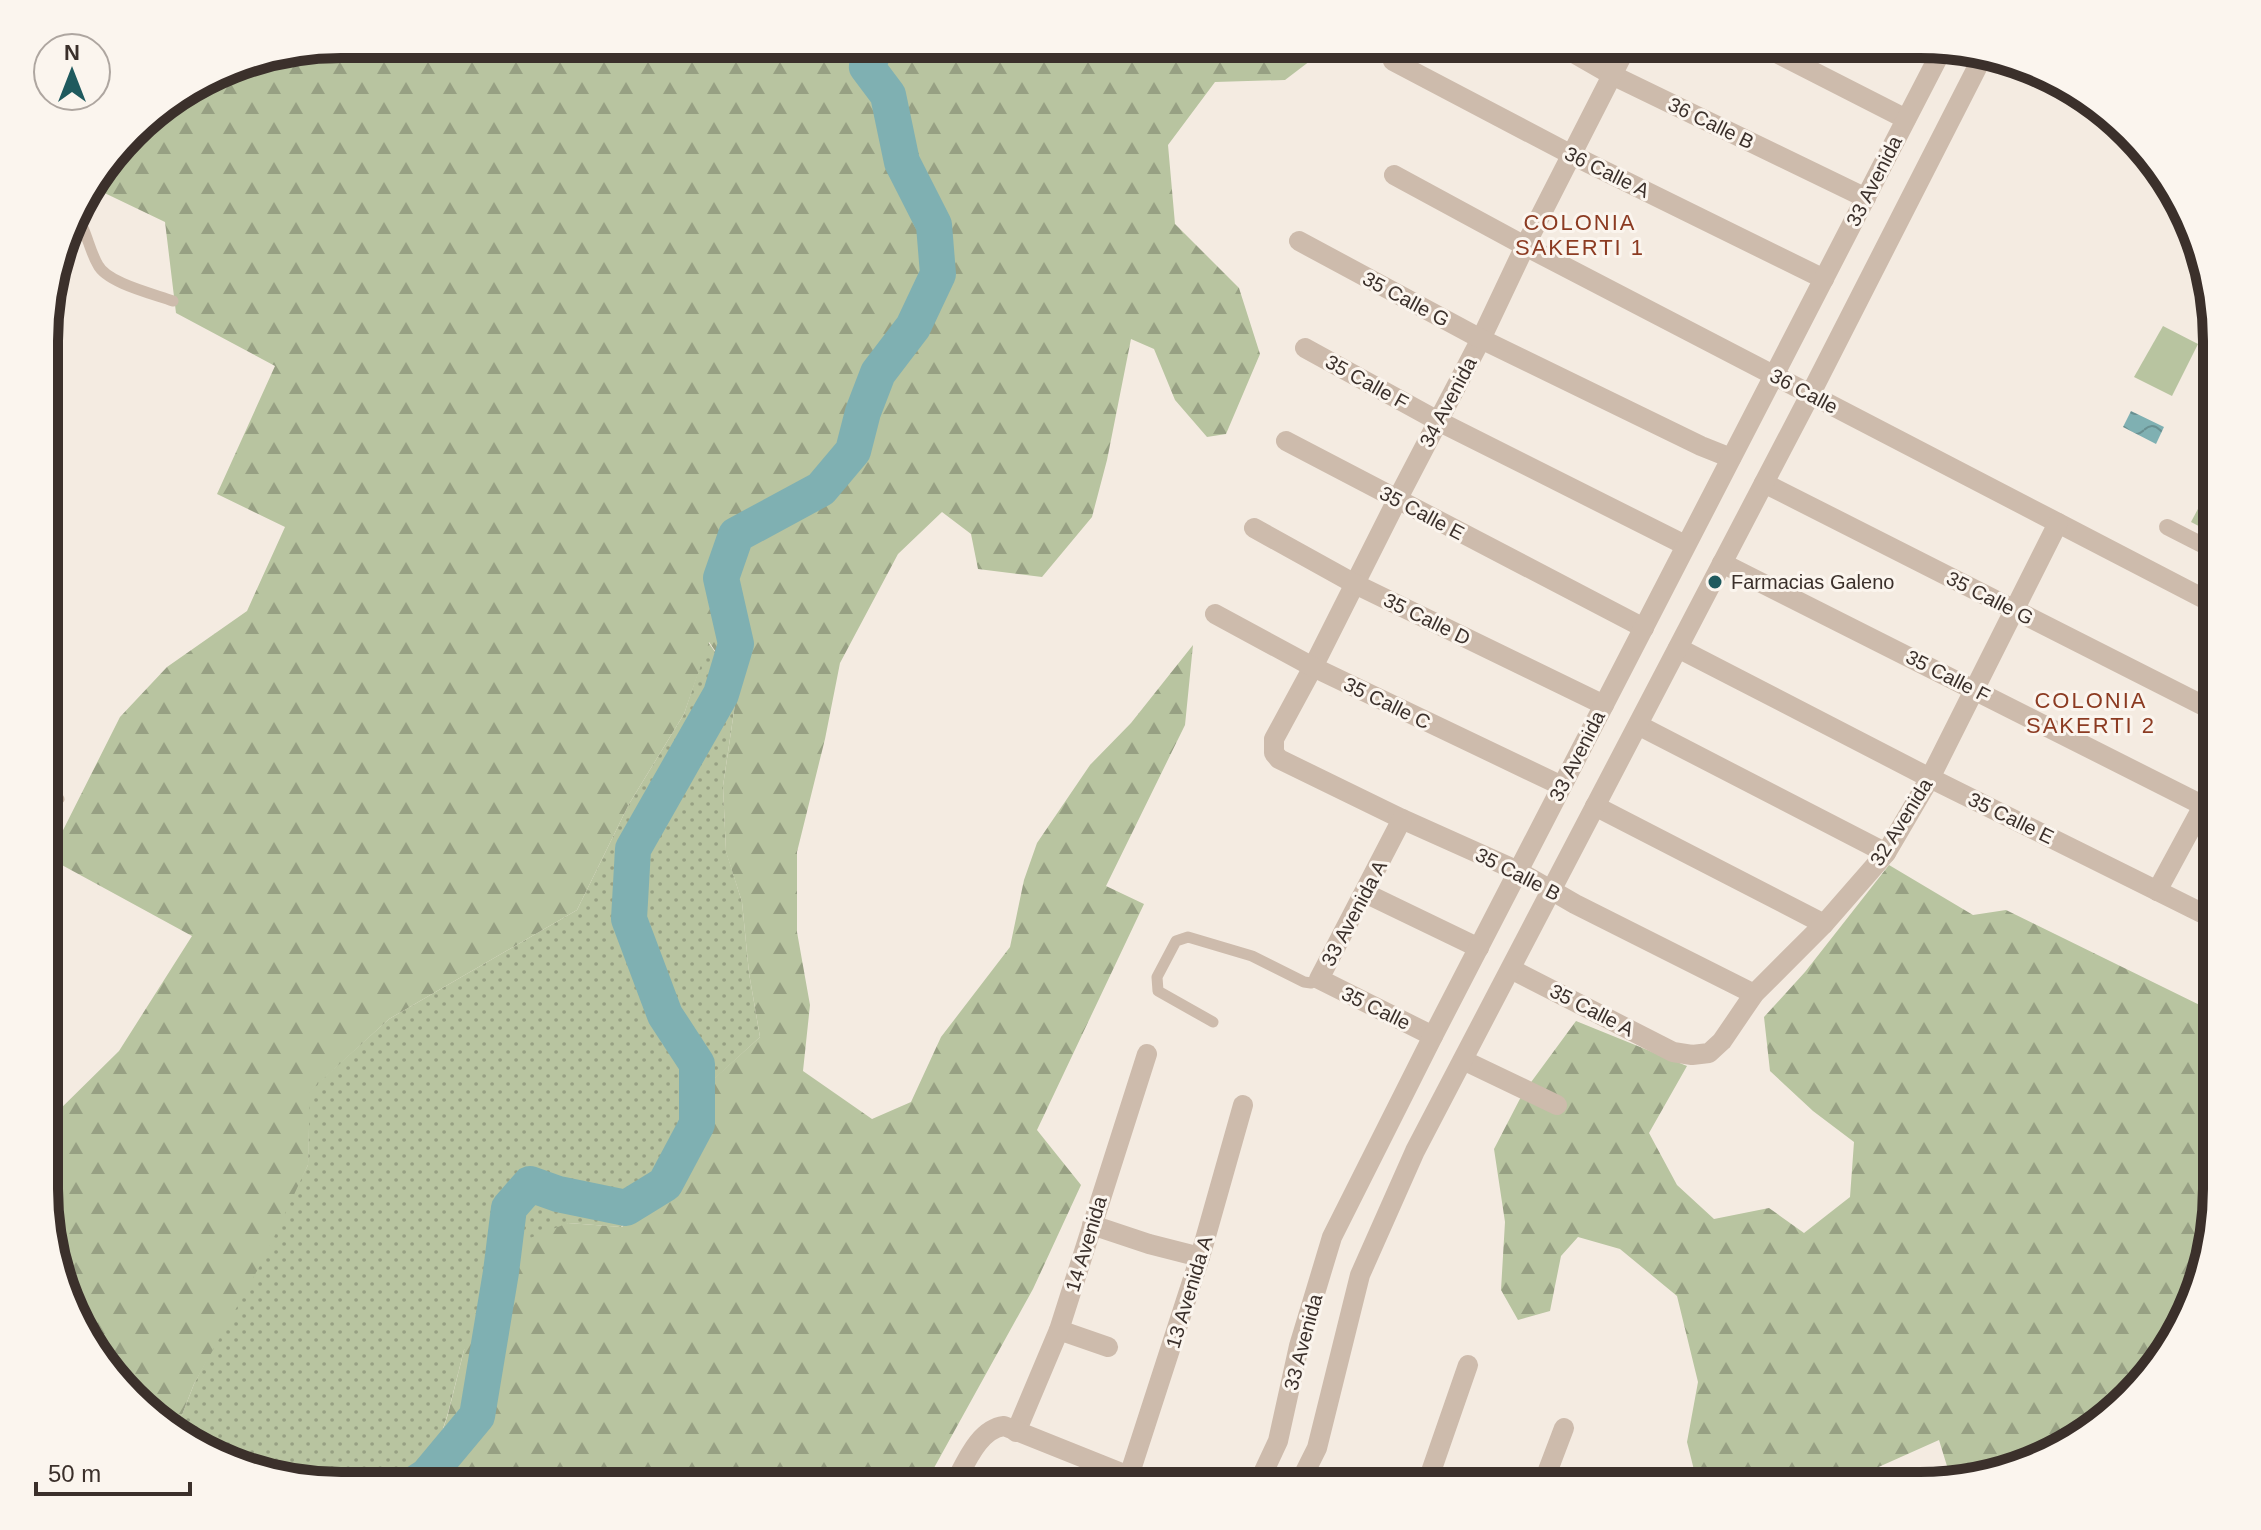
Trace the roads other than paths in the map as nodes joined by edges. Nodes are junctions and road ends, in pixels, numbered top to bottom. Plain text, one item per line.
1 (1583, 58) edge
2 (1621, 58) edge
3 (1787, 58) edge
4 (1937, 59) edge
5 (1393, 61) dead end
6 (1979, 64) edge
7 (1612, 75) junction
8 (1906, 119) junction
9 (1572, 155) junction
10 (1394, 175) dead end
11 (1866, 198) junction
12 (83, 226) edge
13 (1299, 241) dead end
14 (1525, 246) junction
15 (1824, 279) junction
16 (173, 301) dead end
17 (1481, 339) junction
18 (1305, 348) dead end
19 (1774, 375) junction
20 (1810, 395) junction
21 (1438, 421) junction
22 (1286, 441) dead end
23 (1731, 458) junction
24 (1764, 483) junction
25 (1397, 500) junction
26 (2058, 523) junction
27 (2167, 527) dead end
28 (1254, 528) dead end
29 (1685, 545) junction
30 (2202, 545) edge
31 (1722, 563) junction
32 (1355, 584) junction
33 (2202, 598) edge
34 (2014, 611) junction
35 (1215, 614) dead end
36 (1644, 628) junction
37 (1678, 648) junction
38 (1313, 667) junction
39 (1974, 689) junction
40 (1604, 705) junction
41 (2202, 705) edge
42 (1638, 725) junction
43 (1279, 759) joint
44 (1930, 778) junction
45 (1562, 786) junction
46 (2203, 805) edge
47 (1595, 806) junction
48 (1402, 819) junction
49 (2203, 820) edge
50 (1886, 853) junction
51 (1518, 871) junction
52 (1552, 890) junction
53 (2157, 891) junction
54 (1365, 893) junction
55 (2203, 913) edge
56 (1824, 924) junction
57 (1479, 948) junction
58 (1511, 969) junction
59 (1319, 979) junction
60 (1754, 994) junction
61 (1213, 1022) dead end
62 (1433, 1036) junction
63 (1673, 1052) joint
64 (1147, 1054) dead end
65 (1463, 1060) junction
66 (1243, 1105) dead end
67 (1557, 1105) dead end
68 (1092, 1225) junction
69 (1200, 1257) junction
70 (1059, 1330) junction
71 (1108, 1347) dead end
72 (1468, 1365) dead end
73 (1564, 1428) dead end
74 (1016, 1432) junction
75 (1100, 1465) junction
76 (1264, 1471) edge
77 (1305, 1471) edge
78 (1431, 1471) edge
79 (1548, 1471) edge
80 (962, 1472) edge
81 (1096, 1472) edge
82 (1117, 1472) edge
83 (1130, 1472) edge

1 - 7 street, 36 Calle B
2 - 7 street, 34 Avenida
3 - 8 street
4 - 8 street, 33 Avenida
5 - 9 street, 36 Calle A
6 - 20 street, 33 Avenida
7 - 9 street, 34 Avenida
7 - 11 street, 36 Calle B
8 - 11 street, 33 Avenida
9 - 14 street, 34 Avenida
9 - 15 street, 36 Calle A
10 - 14 street, 36 Calle
11 - 15 street, 33 Avenida
12 - 16 lane
13 - 17 street, 35 Calle G
14 - 17 street, 34 Avenida
14 - 19 street, 36 Calle
15 - 19 street, 33 Avenida
17 - 21 street, 34 Avenida
17 - 23 street, 35 Calle G
18 - 21 street, 35 Calle F
19 - 20 street, 36 Calle
19 - 23 street, 33 Avenida
20 - 24 street, 33 Avenida
20 - 26 street, 36 Calle
21 - 25 street, 34 Avenida
21 - 29 street, 35 Calle F
22 - 25 street, 35 Calle E
23 - 29 street, 33 Avenida
24 - 31 street, 33 Avenida
24 - 34 street, 35 Calle G
25 - 32 street, 34 Avenida
25 - 36 street, 35 Calle E
26 - 33 street, 36 Calle
26 - 34 street, 32 Avenida
27 - 30 street
28 - 32 street, 35 Calle D
29 - 36 street, 33 Avenida
31 - 37 street, 33 Avenida
31 - 39 street, 35 Calle F
32 - 38 street, 34 Avenida
32 - 40 street, 35 Calle D
34 - 39 street, 32 Avenida
34 - 41 street, 35 Calle G
35 - 38 street, 35 Calle C
36 - 40 street, 33 Avenida
37 - 42 street, 33 Avenida
37 - 44 street, 35 Calle E
38 - 43 street, 34 Avenida
38 - 45 street, 35 Calle C
39 - 44 street, 32 Avenida
39 - 46 street, 35 Calle F
40 - 45 street, 33 Avenida
42 - 47 street, 33 Avenida
42 - 50 street
43 - 48 street, 35 Calle B
44 - 50 street, 32 Avenida
44 - 53 street, 35 Calle E
45 - 51 street, 33 Avenida
47 - 52 street, 33 Avenida
47 - 56 street
48 - 51 street, 35 Calle B
48 - 54 street, 33 Avenida A
49 - 53 street
50 - 56 street, 32 Avenida
51 - 52 street, 35 Calle B
51 - 57 street, 33 Avenida
52 - 58 street, 33 Avenida
52 - 60 street, 35 Calle B
53 - 55 street, 35 Calle E
54 - 57 street
54 - 59 street, 33 Avenida A
56 - 60 street, 32 Avenida
57 - 62 street, 33 Avenida
58 - 63 street, 35 Calle A
58 - 65 street, 33 Avenida
59 - 61 lane, 33 Avenida A
59 - 62 street, 35 Calle
60 - 63 street, 32 Avenida
62 - 76 street, 33 Avenida
64 - 68 street, 14 Avenida
65 - 67 street
65 - 77 street, 33 Avenida
66 - 69 street, 13 Avenida A
68 - 69 street
68 - 70 street, 14 Avenida
69 - 83 street, 13 Avenida A
70 - 71 street
70 - 74 street, 14 Avenida
72 - 78 street
73 - 79 street
74 - 75 street
74 - 80 street
75 - 81 street
75 - 82 street

